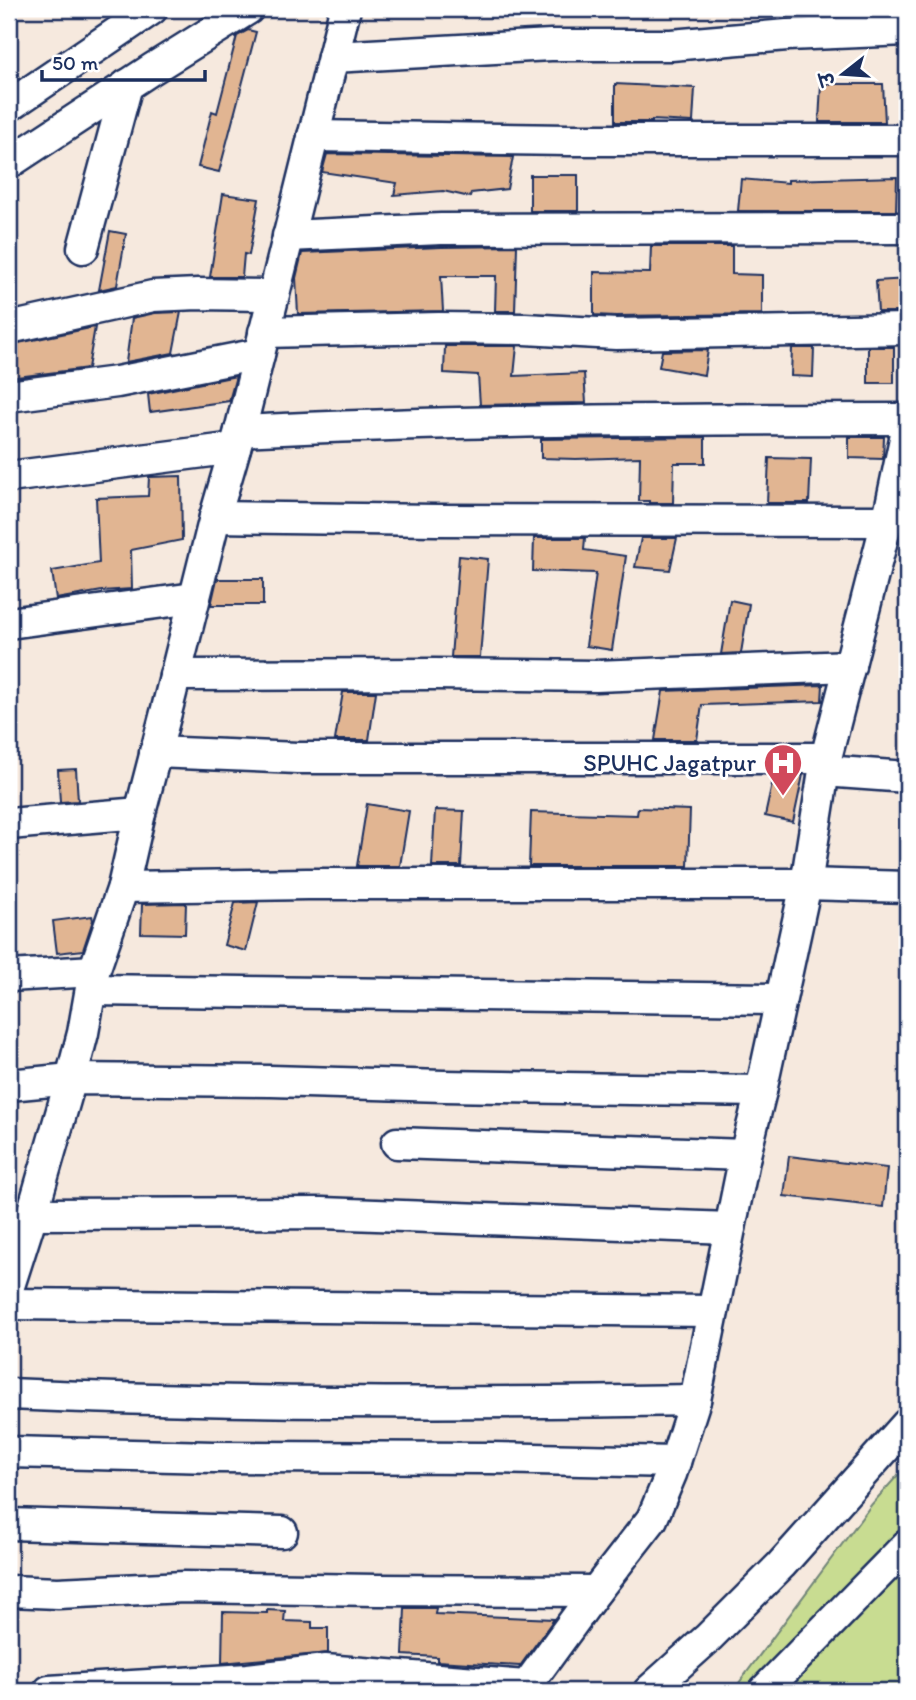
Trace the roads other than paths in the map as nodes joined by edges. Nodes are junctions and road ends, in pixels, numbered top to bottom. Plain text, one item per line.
1 (152, 9) edge
2 (248, 9) edge
3 (345, 9) edge
4 (907, 30) edge
5 (333, 57) junction
6 (127, 85) junction
7 (9, 106) edge
8 (313, 136) junction
9 (907, 140) edge
10 (9, 163) edge
11 (907, 228) edge
12 (288, 236) junction
13 (83, 248) dead end
14 (273, 295) junction
15 (9, 328) edge
16 (907, 329) edge
17 (261, 343) junction
18 (9, 396) edge
19 (907, 419) edge
20 (907, 429) edge
21 (238, 439) junction
22 (9, 477) edge
23 (215, 517) junction
24 (886, 521) junction
25 (194, 598) junction
26 (9, 623) edge
27 (850, 666) junction
28 (175, 675) junction
29 (155, 752) junction
30 (825, 765) junction
31 (907, 777) edge
32 (140, 813) junction
33 (9, 824) edge
34 (806, 884) junction
35 (123, 887) junction
36 (907, 887) edge
37 (9, 976) edge
38 (93, 980) junction
39 (780, 999) junction
40 (71, 1079) junction
41 (9, 1085) edge
42 (761, 1091) junction
43 (397, 1143) dead end
44 (745, 1154) junction
45 (730, 1228) junction
46 (22, 1229) edge
47 (9, 1286) edge
48 (9, 1304) edge
49 (713, 1311) junction
50 (9, 1394) edge
51 (695, 1400) junction
52 (907, 1424) edge
53 (9, 1452) edge
54 (674, 1462) junction
55 (9, 1524) edge
56 (282, 1532) dead end
57 (907, 1545) edge
58 (9, 1591) edge
59 (596, 1591) junction
60 (524, 1689) edge
61 (49, 1691) edge
62 (649, 1691) edge
63 (764, 1691) edge

1 - 7 street
2 - 6 street
3 - 5 street
4 - 5 street
5 - 8 street
6 - 10 street
6 - 13 street
8 - 9 street
8 - 12 street
11 - 12 street
12 - 14 street
14 - 15 street
14 - 17 street
16 - 17 street
17 - 18 street
17 - 21 street
19 - 21 street
20 - 24 street
21 - 22 street
21 - 23 street
23 - 24 street
23 - 25 street
24 - 27 street
25 - 26 street
25 - 28 street
27 - 28 street
27 - 30 street
28 - 29 street
29 - 30 street
29 - 32 street
30 - 31 street
30 - 34 street
32 - 33 street
32 - 35 street
34 - 35 street
34 - 36 street
34 - 39 street
35 - 38 street
37 - 38 street
38 - 39 street
38 - 40 street
39 - 42 street
40 - 41 street
40 - 42 street
40 - 46 street
42 - 44 street
43 - 44 street
44 - 45 street
45 - 46 street
45 - 49 street
46 - 47 street
48 - 49 street
49 - 51 street
50 - 51 street
51 - 54 street
52 - 62 street
53 - 54 street
54 - 59 street
55 - 56 street
57 - 63 street
58 - 59 street
59 - 60 street
60 - 61 street

